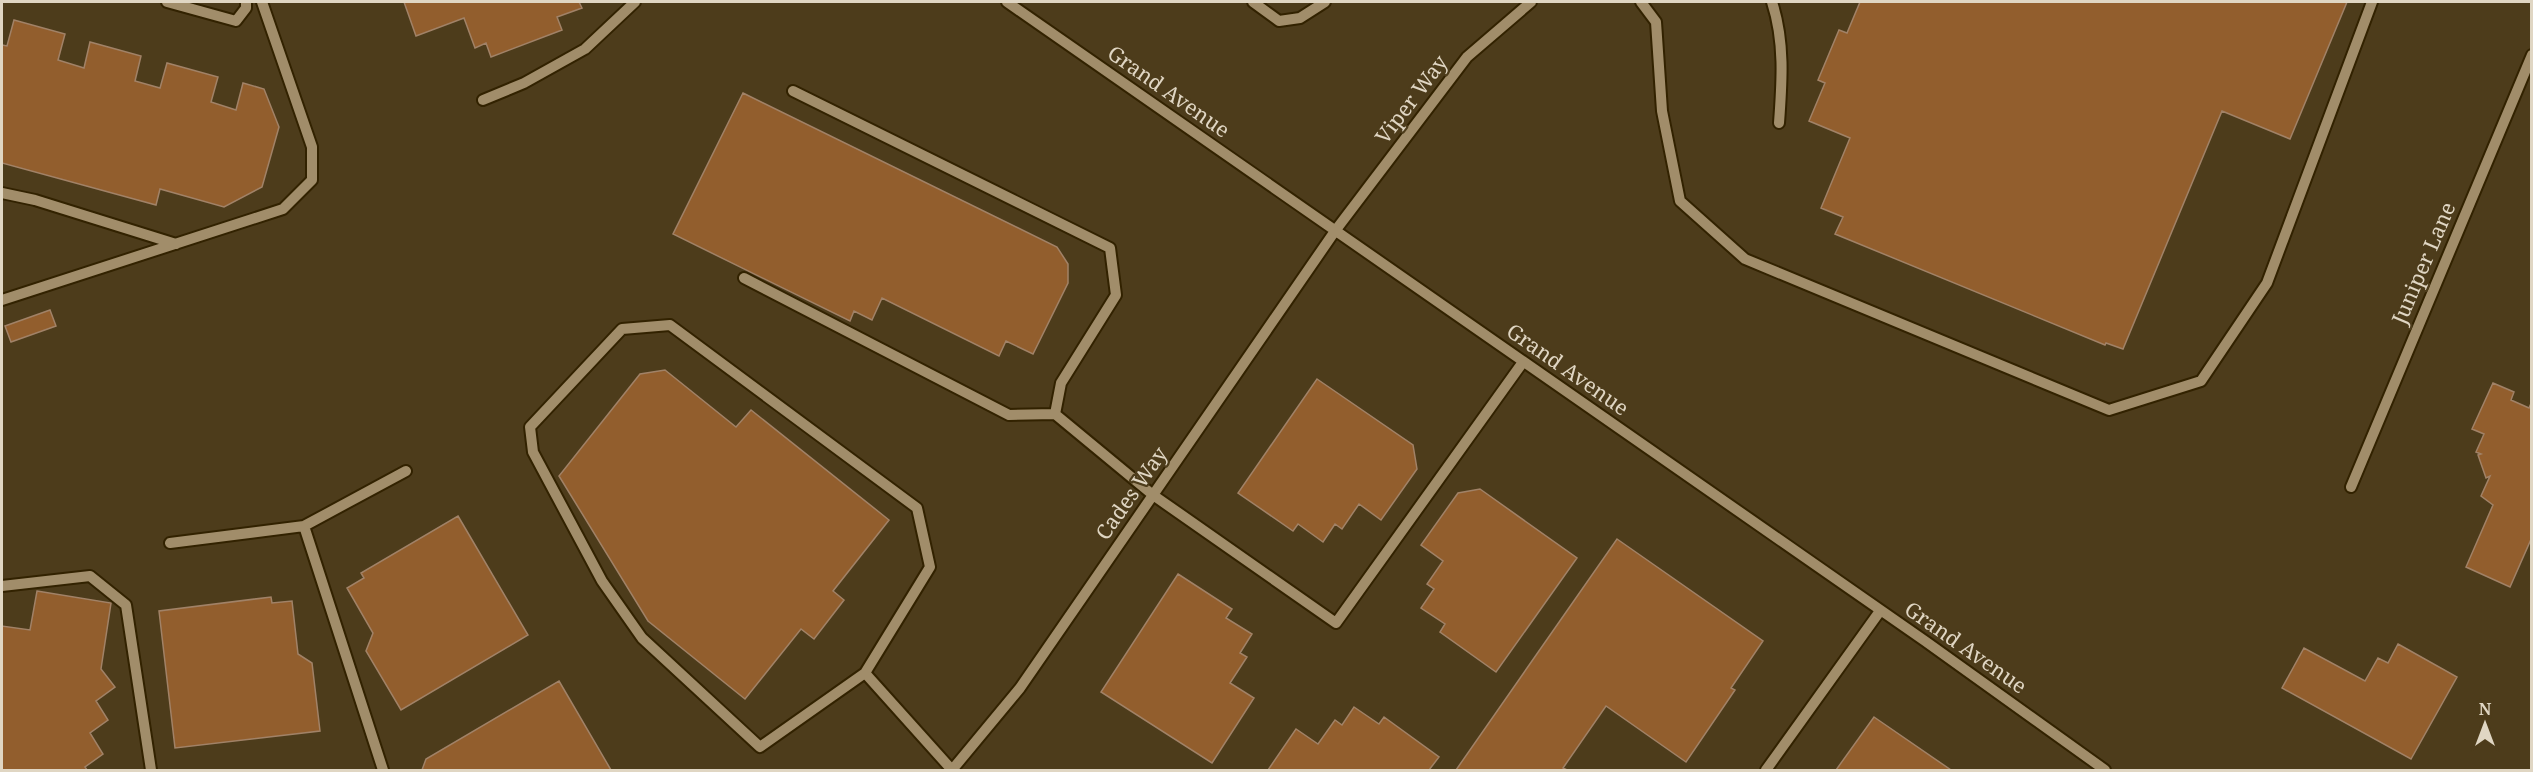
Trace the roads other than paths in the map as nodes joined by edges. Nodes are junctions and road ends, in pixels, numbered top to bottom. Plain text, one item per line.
1 (167, 2) edge
2 (246, 2) edge
3 (262, 2) edge
4 (635, 2) edge
5 (1007, 2) edge
6 (1253, 2) edge
7 (1325, 2) edge
8 (1531, 2) edge
9 (1641, 2) edge
10 (1772, 2) edge
11 (2372, 2) edge
12 (2532, 55) edge
13 (793, 91) dead end
14 (483, 100) dead end
15 (1779, 123) dead end
16 (2, 193) edge
17 (1335, 231) junction
18 (176, 244) junction
19 (744, 278) dead end
20 (2, 300) edge
21 (1523, 362) junction
22 (1055, 414) junction
23 (406, 471) dead end
24 (2351, 487) dead end
25 (1153, 495) junction
26 (304, 526) junction
27 (170, 543) dead end
28 (2, 586) edge
29 (1880, 610) junction
30 (866, 673) junction
31 (151, 771) edge
32 (383, 771) edge
33 (952, 771) edge
34 (1766, 771) edge
35 (2105, 771) edge

1 - 2 street
3 - 18 street
4 - 14 street
5 - 17 street, Grand Avenue
6 - 7 street
8 - 17 street, Viper Way
9 - 11 street
10 - 15 street
12 - 24 street, Juniper Lane
13 - 22 street
16 - 18 street
17 - 21 street, Grand Avenue
17 - 25 street, Cades Way
18 - 20 street
19 - 22 street
21 - 25 street
21 - 29 street, Grand Avenue
22 - 25 street
23 - 26 street
25 - 33 street, Cades Way
26 - 27 street
26 - 32 street
28 - 31 street
29 - 34 street
29 - 35 street, Grand Avenue
30 - 30 street
30 - 33 street

